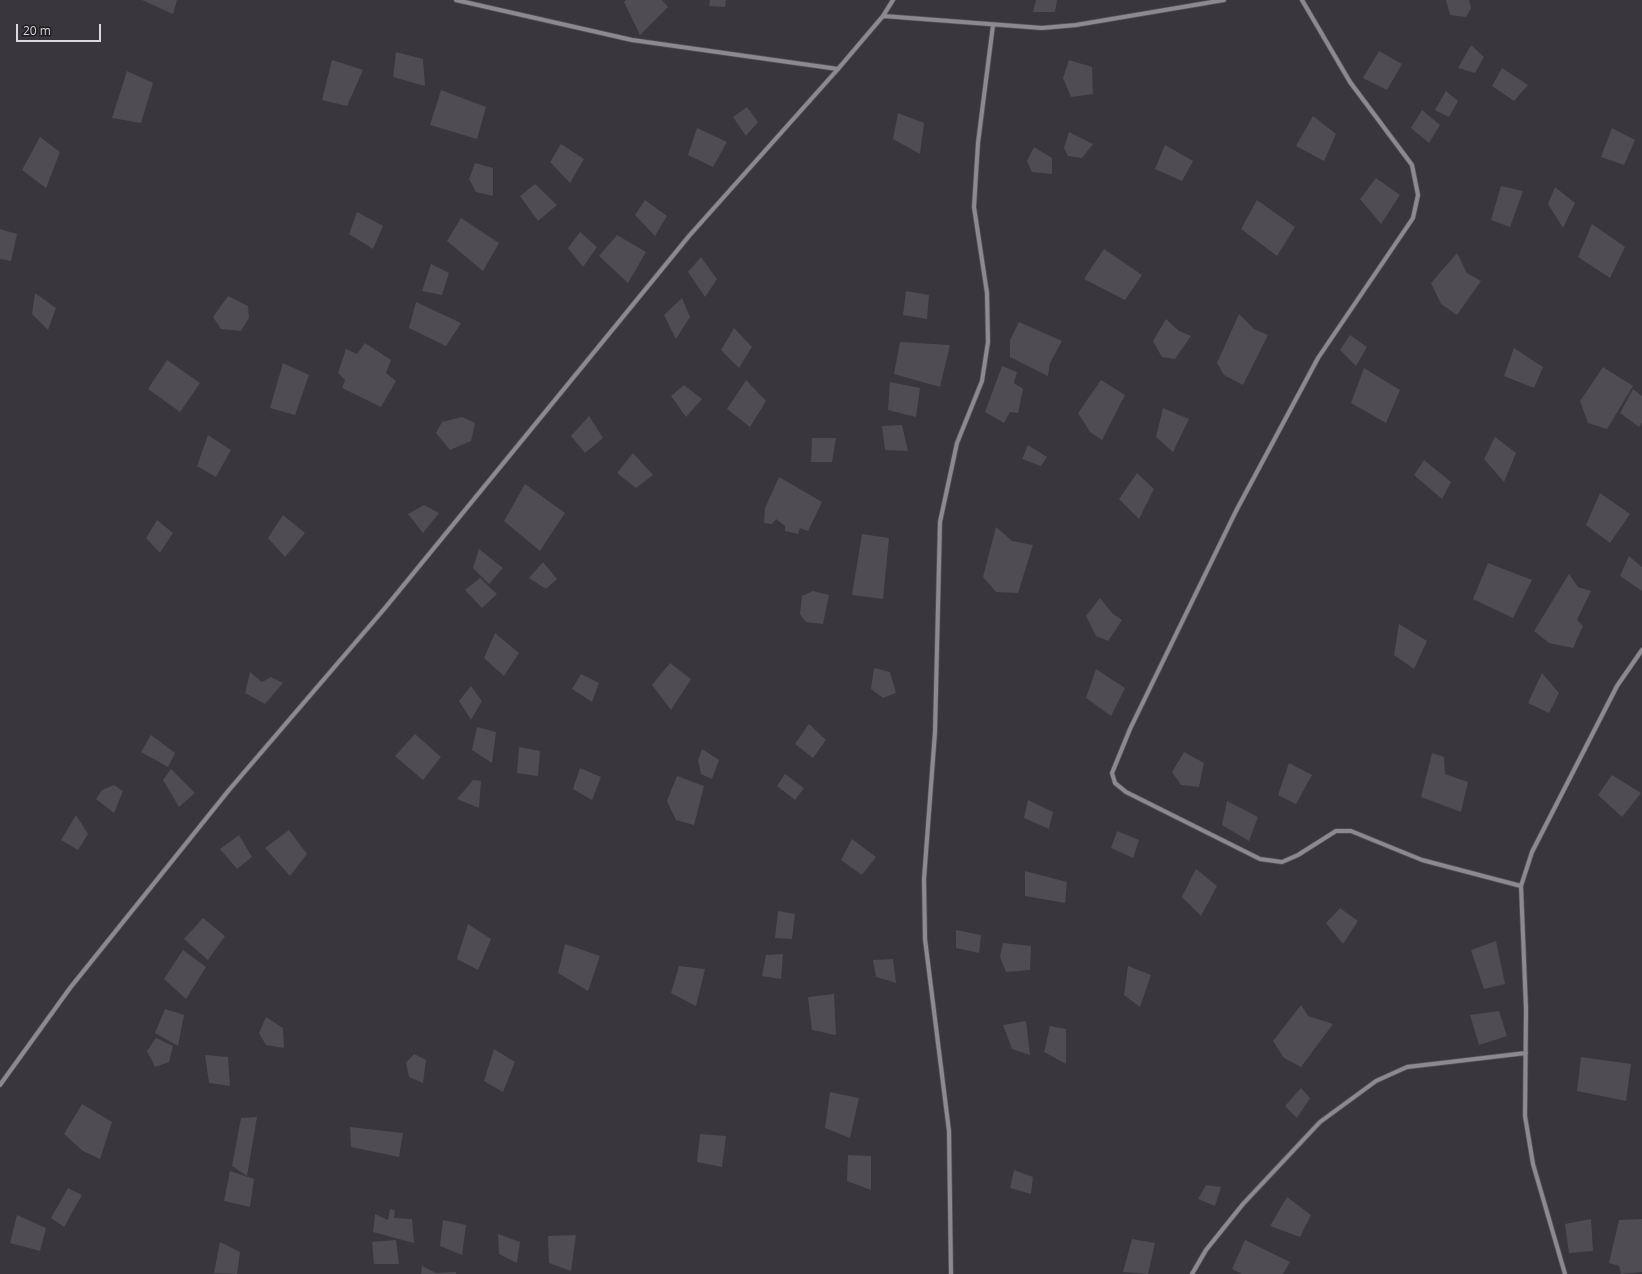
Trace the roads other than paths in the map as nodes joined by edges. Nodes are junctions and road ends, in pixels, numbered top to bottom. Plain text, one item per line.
1 (456, 0) edge
2 (894, 0) edge
3 (1224, 0) edge
4 (1302, 0) edge
5 (883, 16) junction
6 (993, 25) junction
7 (838, 70) junction
8 (1642, 650) edge
9 (1521, 886) junction
10 (1526, 1053) junction
11 (0, 1085) edge
12 (952, 1274) edge
13 (1192, 1274) edge
14 (1565, 1274) edge

1 - 7 street
2 - 5 street
3 - 6 street
4 - 9 street
5 - 6 street
5 - 7 street
6 - 12 street
7 - 11 street
8 - 9 street
9 - 10 street
10 - 13 street
10 - 14 street

